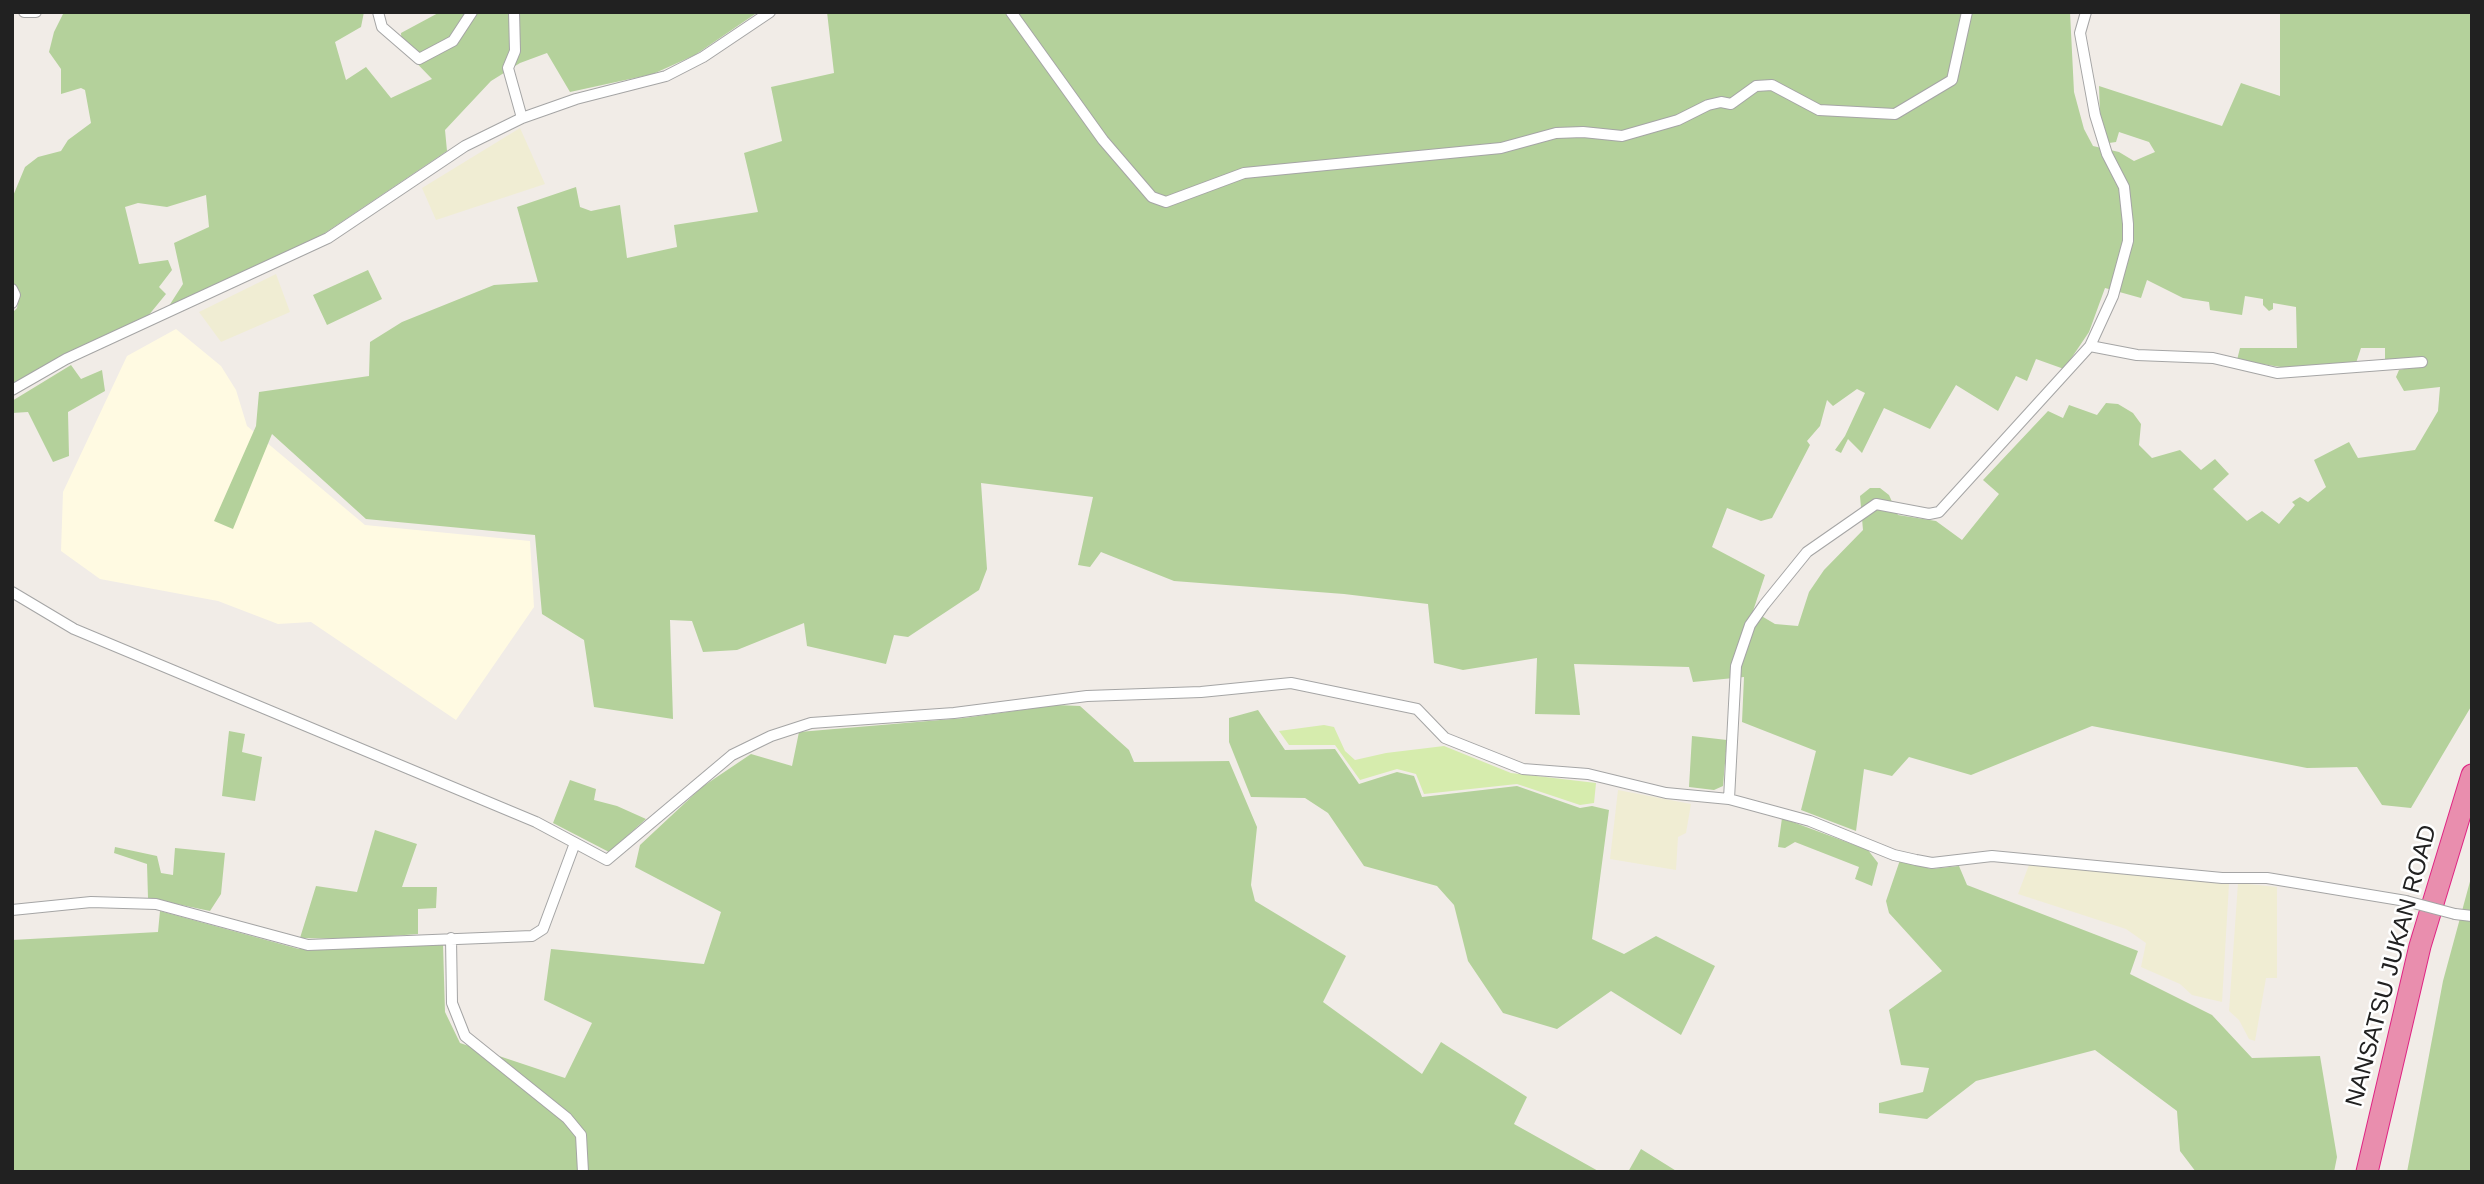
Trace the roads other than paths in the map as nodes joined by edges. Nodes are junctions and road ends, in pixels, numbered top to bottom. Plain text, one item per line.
1 (24, 12) edge
2 (36, 12) edge
3 (379, 12) edge
4 (472, 12) edge
5 (514, 12) edge
6 (770, 12) edge
7 (1011, 12) edge
8 (1966, 12) edge
9 (2086, 12) edge
10 (522, 118) junction
11 (12, 289) edge
12 (12, 303) edge
13 (2090, 346) junction
14 (2422, 362) dead end
15 (12, 390) edge
16 (12, 592) edge
17 (2472, 775) edge
18 (1729, 799) junction
19 (575, 843) junction
20 (12, 910) edge
21 (2472, 916) edge
22 (452, 938) junction
23 (583, 1172) edge
24 (2367, 1172) edge

1 - 2 street
3 - 4 street
5 - 10 street
6 - 10 street
7 - 8 street
9 - 13 street
10 - 15 street
11 - 12 street
13 - 14 street
13 - 18 street
16 - 19 street
17 - 24 highway, NANSATSU JUKAN ROAD
18 - 19 street
18 - 21 street, bridge
19 - 22 street
20 - 22 street
22 - 23 street

